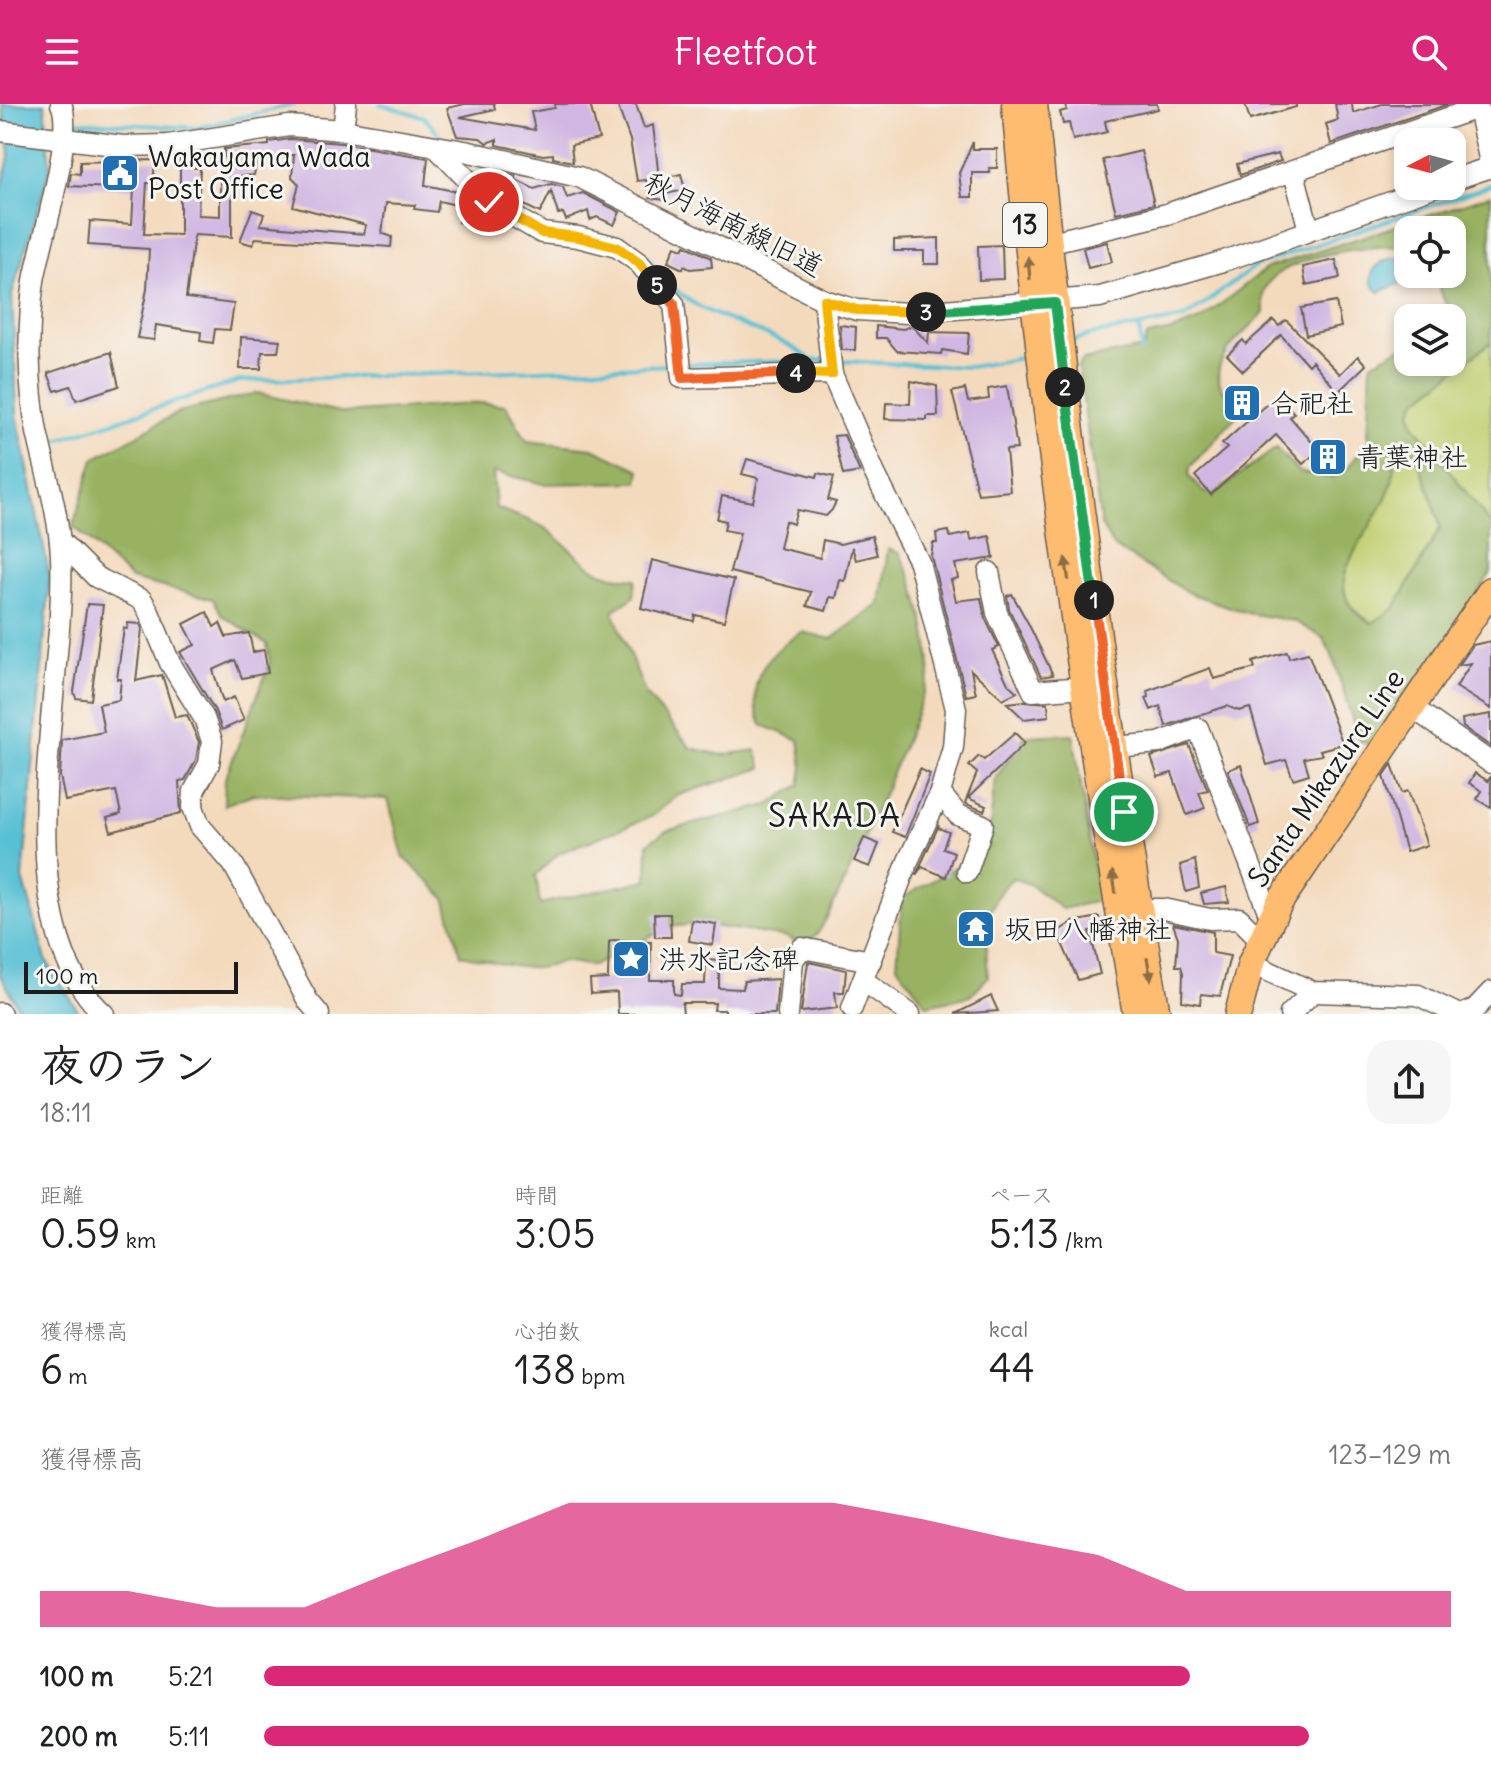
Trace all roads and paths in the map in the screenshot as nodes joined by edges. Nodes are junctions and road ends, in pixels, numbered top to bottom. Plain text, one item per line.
1 (61, 104) edge
2 (346, 104) edge
3 (1015, 104) edge
4 (1034, 104) edge
5 (1477, 106) edge
6 (343, 130) junction
7 (0, 131) edge
8 (60, 140) junction
9 (436, 147) junction
10 (1491, 167) edge
11 (1294, 173) junction
12 (1466, 175) edge
13 (1396, 200) edge
14 (1309, 230) junction
15 (1048, 243) junction
16 (824, 300) junction
17 (1044, 304) junction
18 (1051, 368) junction
19 (832, 371) junction
20 (60, 541) junction
21 (989, 572) dead end
22 (1491, 590) edge
23 (1084, 687) junction
24 (1412, 707) junction
25 (1115, 747) junction
26 (1491, 763) edge
27 (940, 793) junction
28 (967, 872) dead end
29 (1139, 909) junction
30 (1261, 941) junction
31 (868, 971) junction
32 (1313, 992) junction
33 (1491, 992) edge
34 (852, 1008) dead end
35 (1469, 1013) edge
36 (104, 1014) edge
37 (319, 1014) edge
38 (788, 1014) edge
39 (910, 1014) edge
40 (1136, 1014) edge
41 (1157, 1014) edge
42 (1238, 1014) edge
43 (1290, 1014) edge

1 - 8 street
2 - 6 street
17 -> 3 main road, 13
4 - 15 main road, 13
5 - 10 street
5 - 11 street
6 - 8 street, 秋月海南線旧道
6 - 9 street, 秋月海南線旧道
7 - 8 street, 秋月海南線旧道
8 - 20 street
9 - 16 street, 秋月海南線旧道
9 - 19 street
10 - 12 street
11 - 14 street
11 - 15 street
13 - 14 street, 秋月海南線旧道
14 - 17 street, 秋月海南線旧道
15 - 17 main road, 13
16 - 17 street, 秋月海南線旧道
16 - 19 street
17 - 18 main road, 13
23 -> 18 main road, 13
18 - 25 main road, 13
19 - 27 street
20 - 36 street
20 - 37 street
21 - 23 street
22 - 24 main road, Santa Mikazura Line
40 -> 23 main road, 13
24 - 26 street
24 - 30 main road, Santa Mikazura Line
25 - 29 main road, 13
25 - 30 street
27 - 28 street
27 - 31 street
29 - 30 street
29 -> 41 main road, 13
30 - 32 street
30 - 42 main road, Santa Mikazura Line
31 - 34 street
31 - 38 street
31 - 39 street
32 - 35 street
32 - 43 street
33 - 35 street

